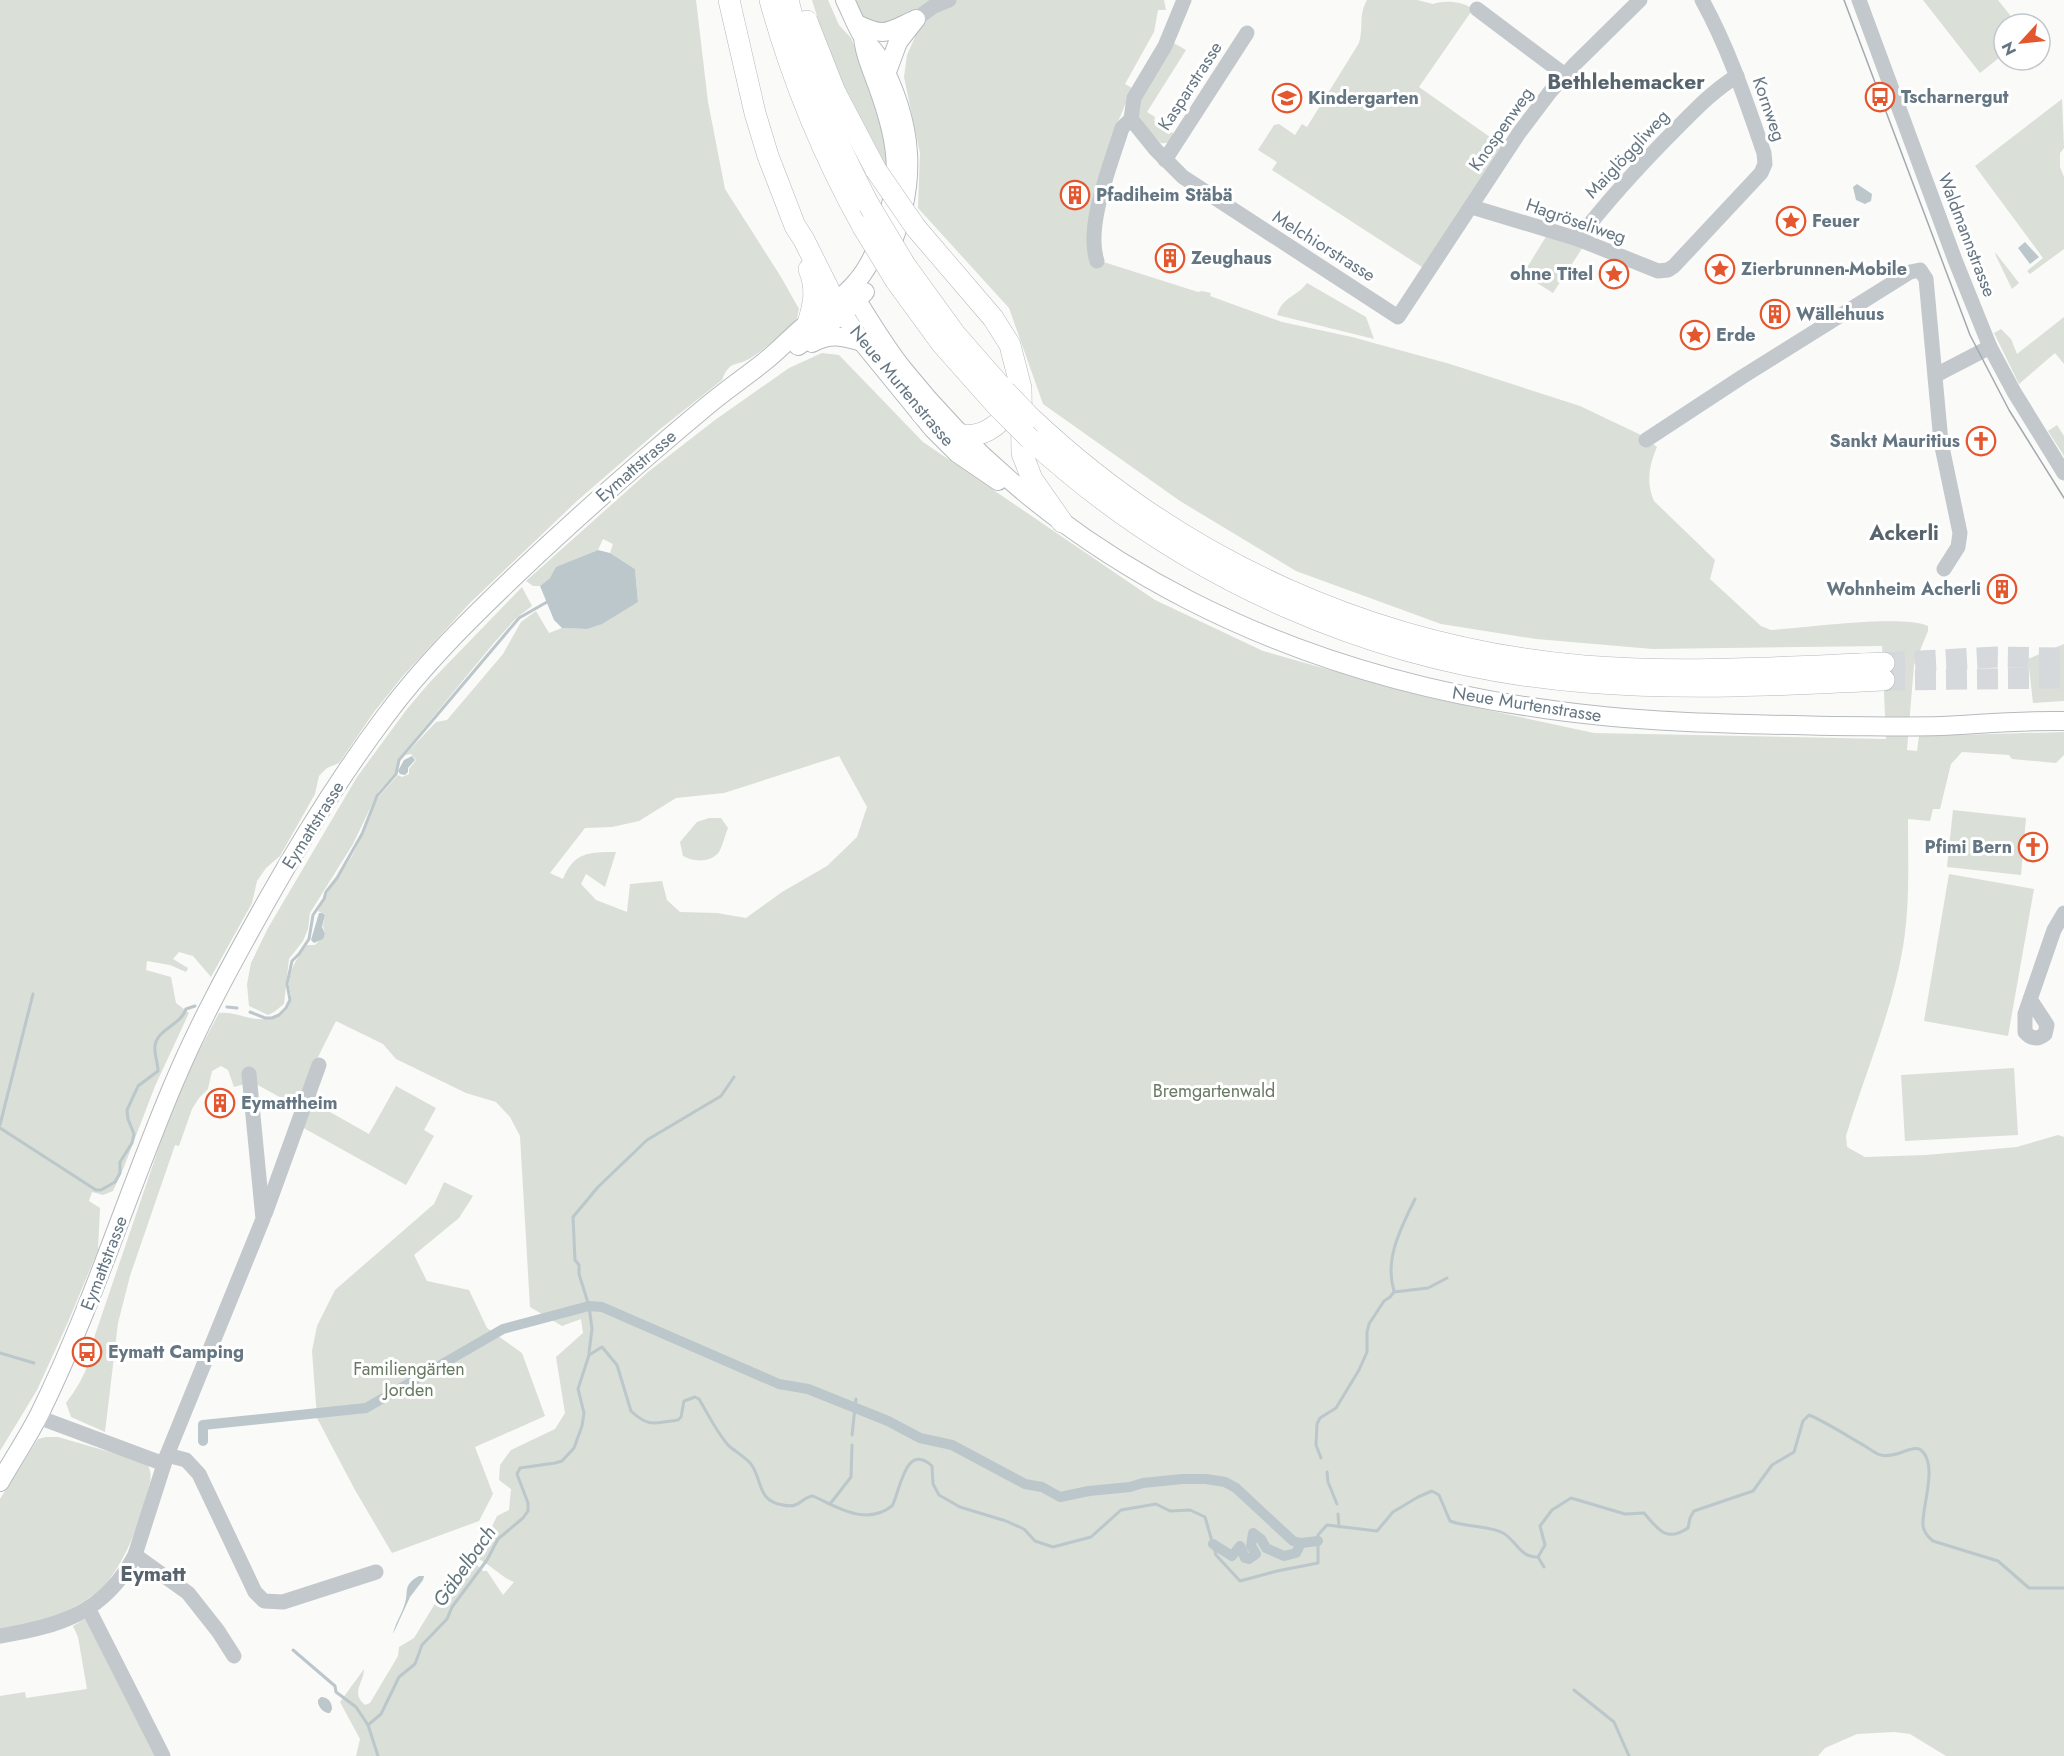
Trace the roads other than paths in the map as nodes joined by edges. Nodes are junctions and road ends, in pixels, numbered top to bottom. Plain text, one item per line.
1 (729, 0) edge
2 (770, 0) edge
3 (788, 0) edge
4 (801, 0) edge
5 (845, 0) edge
6 (949, 0) edge
7 (1184, 0) edge
8 (1640, 0) edge
9 (1702, 0) edge
10 (1858, 0) edge
11 (1477, 9) dead end
12 (916, 20) junction
13 (860, 31) junction
14 (1247, 33) dead end
15 (879, 74) junction
16 (1564, 75) junction
17 (1737, 76) junction
18 (1131, 119) junction
19 (1165, 160) junction
20 (1472, 207) junction
21 (795, 226) junction
22 (1578, 239) junction
23 (1097, 261) dead end
24 (1668, 270) joint
25 (900, 273) junction
26 (846, 301) junction
27 (808, 323) junction
28 (862, 342) junction
29 (1990, 347) junction
30 (795, 349) junction
31 (1015, 359) junction
32 (767, 360) junction
33 (1936, 375) junction
34 (1001, 399) junction
35 (922, 414) junction
36 (964, 435) junction
37 (1646, 440) dead end
38 (2064, 473) edge
39 (1035, 503) junction
40 (1062, 522) junction
41 (1944, 569) dead end
42 (2064, 721) edge
43 (2064, 913) edge
44 (2030, 999) dead end
45 (319, 1065) dead end
46 (249, 1074) dead end
47 (263, 1219) junction
48 (38, 1418) junction
49 (166, 1459) junction
50 (0, 1482) edge
51 (135, 1555) junction
52 (376, 1572) dead end
53 (88, 1608) junction
54 (0, 1636) edge
55 (234, 1656) dead end
56 (163, 1756) edge

1 - 21 highway
2 - 25 highway, bridge
3 - 25 highway, bridge
4 - 31 highway, bridge
5 - 13 main road
6 - 12 street
7 - 18 street
8 - 16 street, Knospenweg
9 - 17 street, Kornweg
10 - 29 street, Waldmannstrasse
11 - 16 street
12 - 13 main road
12 - 15 main road
13 - 15 main road
14 - 19 street, Kasparstrasse
15 - 26 main road, Eymattstrasse
16 - 20 street, Knospenweg
17 - 22 street, Maiglöggliweg
17 - 24 street, Kornweg
18 - 19 street, Melchiorstrasse
18 - 23 street
19 - 20 street, Melchiorstrasse
20 - 22 street, Hagröseliweg
21 - 26 highway
21 - 27 highway
22 - 24 street, Hagröseliweg
25 - 34 highway
26 - 27 main road, Eymattstrasse
26 - 28 main road, Neue Murtenstrasse
26 - 30 main road, Eymattstrasse
26 - 36 main road, Neue Murtenstrasse
27 - 32 main road, Eymattstrasse
28 - 30 main road, Eymattstrasse
28 - 35 main road, Neue Murtenstrasse
29 - 33 street
29 - 38 street, Waldmannstrasse
30 - 32 main road, Eymattstrasse
31 - 36 highway
31 - 40 highway
32 - 48 main road, Eymattstrasse
33 - 37 street
33 - 41 street
34 - 34 highway, bridge
35 - 36 highway
35 - 39 main road, Neue Murtenstrasse
36 - 39 main road, Neue Murtenstrasse
39 - 40 main road, Neue Murtenstrasse
40 - 42 main road, Neue Murtenstrasse
43 - 44 street
45 - 47 street
46 - 47 street
47 - 49 street
48 - 49 street
48 - 50 main road, Eymattstrasse
49 - 51 street
49 - 52 street
51 - 53 street
51 - 55 street
53 - 54 street
53 - 56 street

